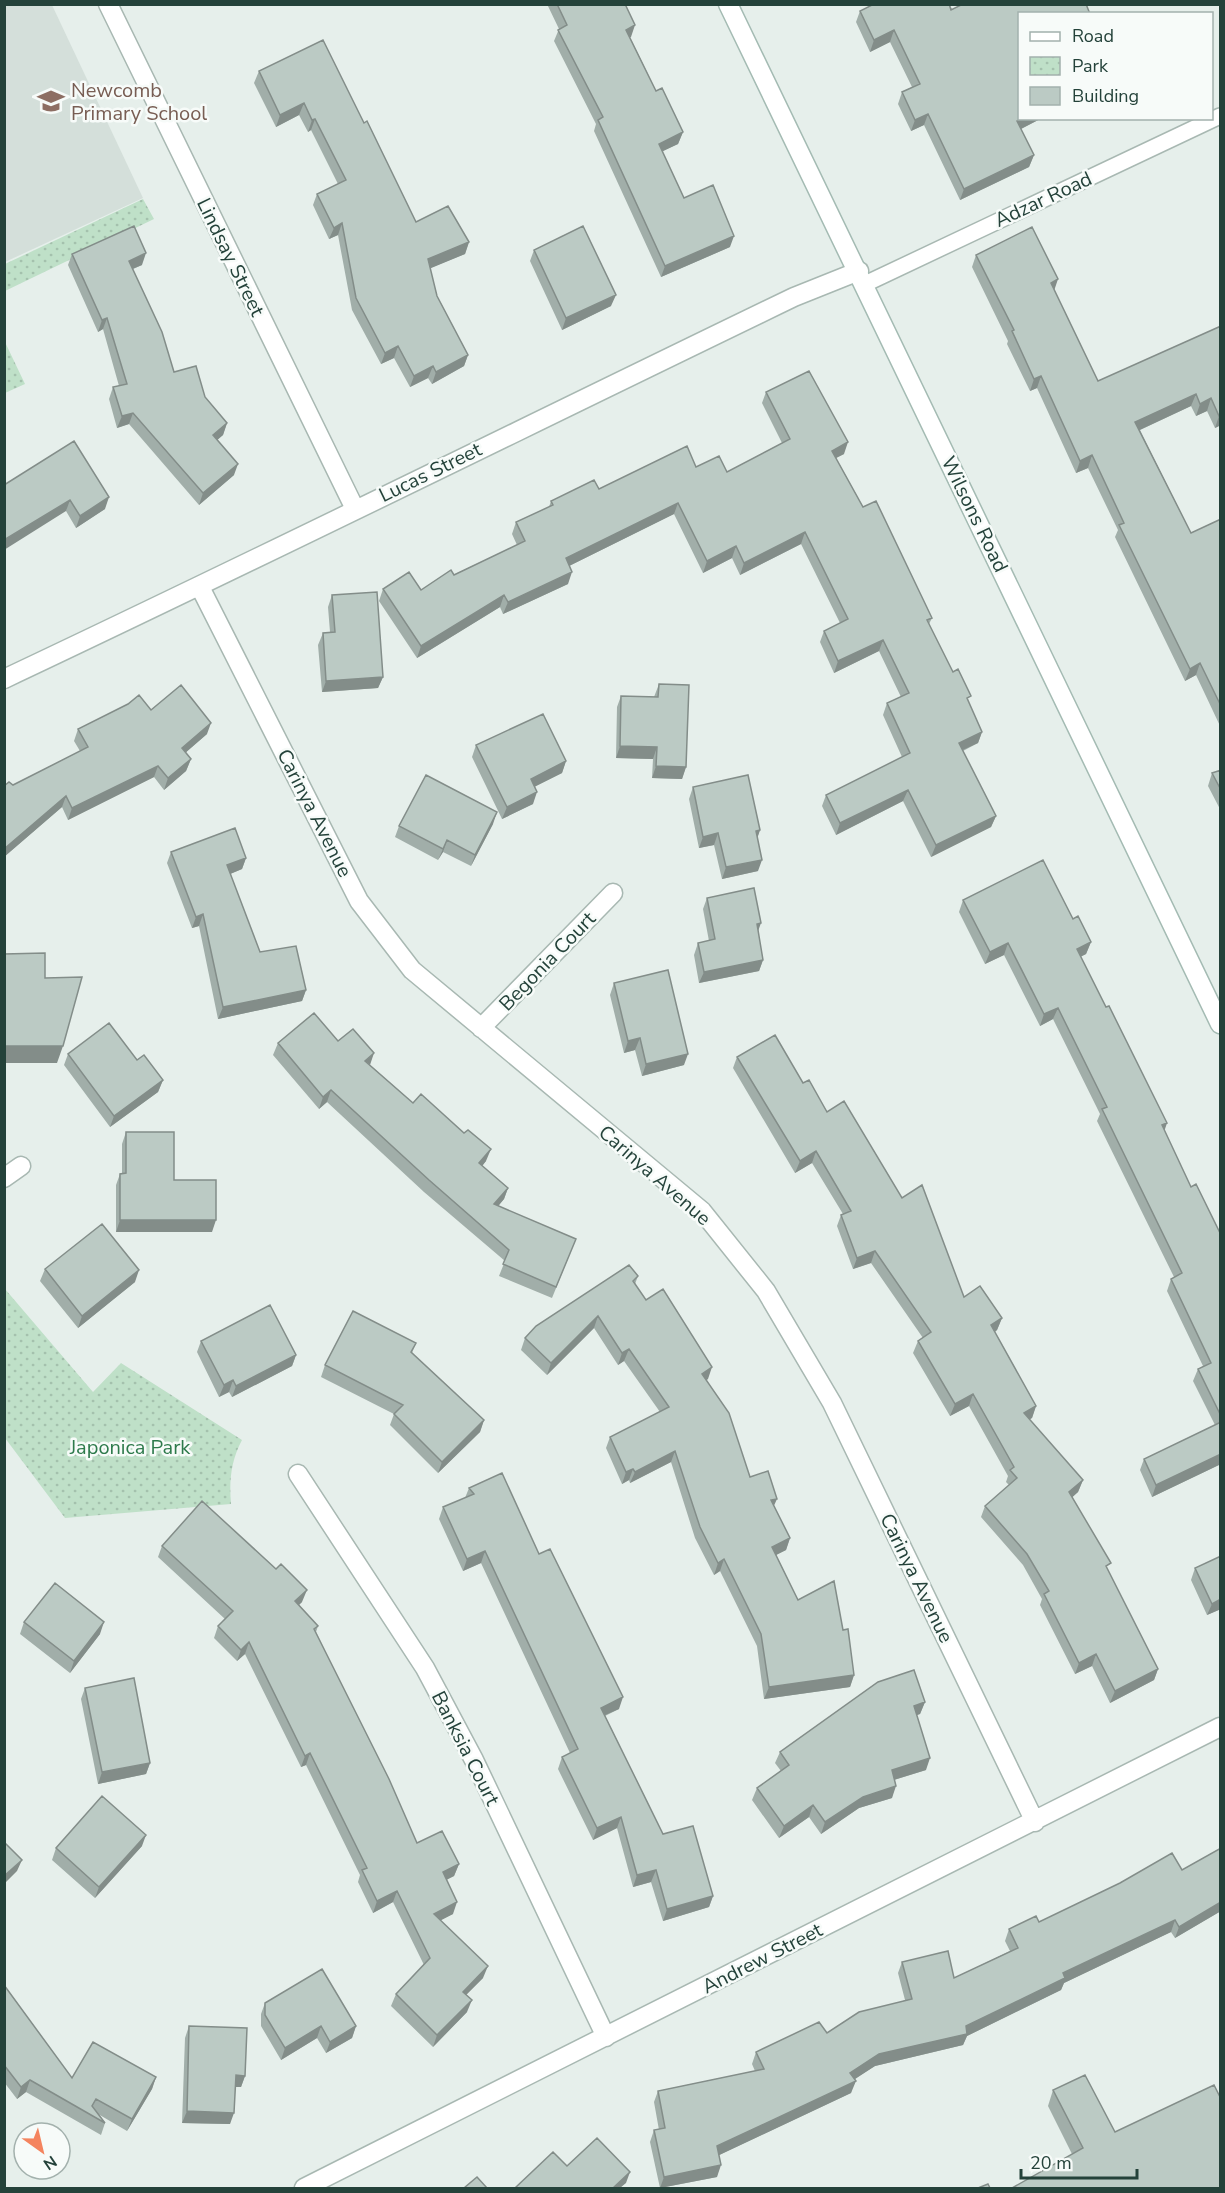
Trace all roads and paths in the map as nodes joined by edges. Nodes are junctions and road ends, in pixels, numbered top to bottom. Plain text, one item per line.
1 (108, 4) edge
2 (728, 4) edge
3 (1212, 120) edge
4 (862, 277) junction
5 (355, 509) junction
6 (200, 587) junction
7 (4, 679) edge
8 (613, 893) dead end
9 (1221, 1024) edge
10 (481, 1028) junction
11 (21, 1166) dead end
12 (4, 1178) edge
13 (298, 1474) dead end
14 (1221, 1727) edge
15 (1035, 1822) junction
16 (606, 2037) junction
17 (304, 2188) edge

1 - 5 street, Lindsay Street
2 - 4 street, Wilsons Road
3 - 4 lane, Adzar Road
4 - 5 street, Lucas Street
4 - 9 street, Wilsons Road
5 - 6 street, Lucas Street
6 - 7 street, Lucas Street
6 - 10 street, Carinya Avenue
8 - 10 street, Begonia Court
10 - 15 street, Carinya Avenue
11 - 12 street
13 - 16 street, Banksia Court
14 - 15 street, Andrew Street
15 - 16 street, Andrew Street
16 - 17 street, Andrew Street

